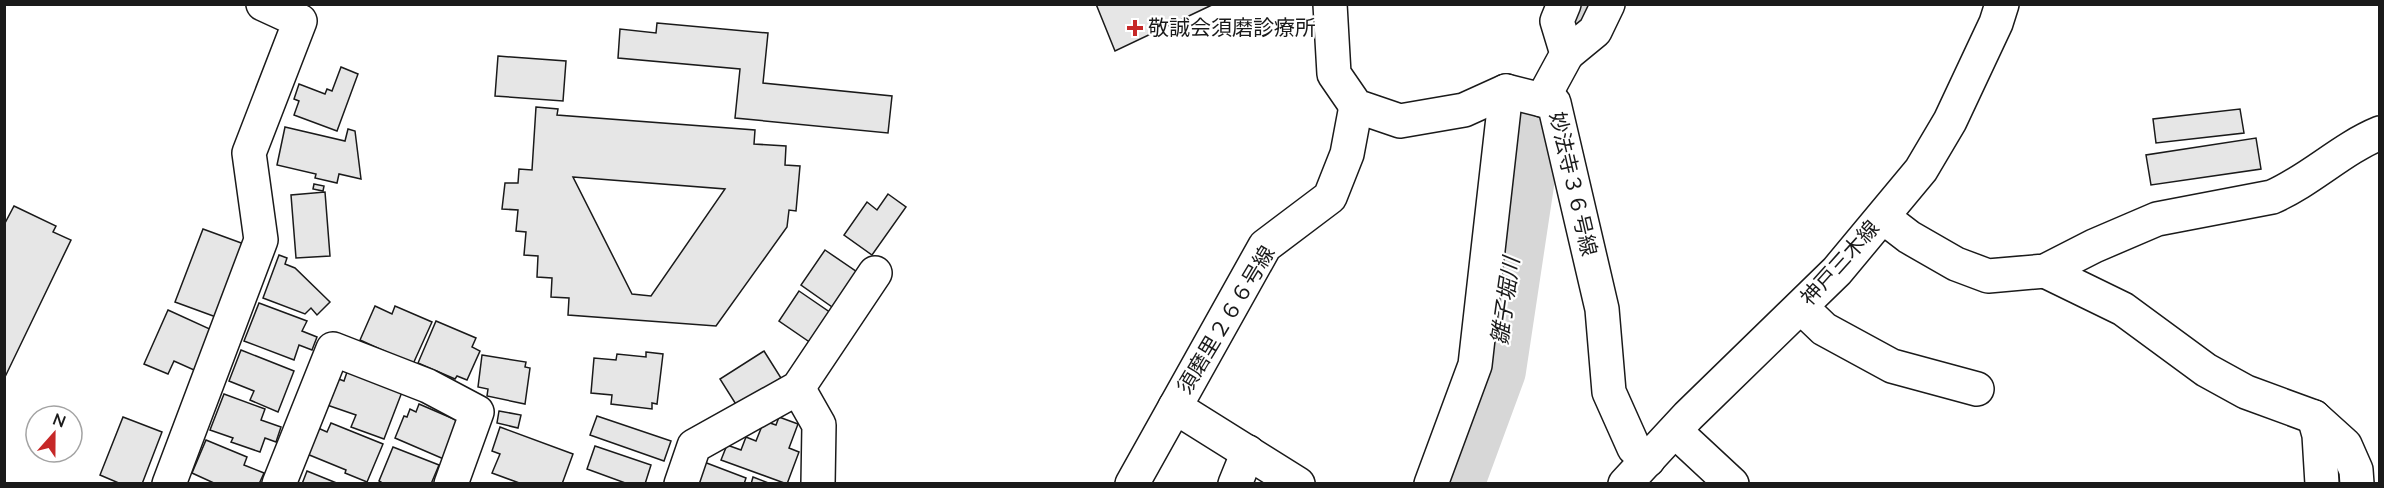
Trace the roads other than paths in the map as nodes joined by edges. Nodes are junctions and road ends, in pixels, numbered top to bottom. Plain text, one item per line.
1 (263, 4) edge
2 (1330, 4) edge
3 (1564, 4) edge
4 (1608, 4) edge
5 (2002, 4) edge
6 (1567, 54) junction
7 (1506, 91) junction
8 (1542, 100) junction
9 (1356, 106) junction
10 (2379, 133) edge
11 (1883, 217) junction
12 (2045, 271) junction
13 (875, 273) dead end
14 (1801, 307) junction
15 (798, 388) junction
16 (1977, 389) dead end
17 (1175, 407) junction
18 (2314, 417) junction
19 (1675, 431) junction
20 (1248, 452) junction
21 (1648, 460) junction
22 (169, 483) edge
23 (279, 483) edge
24 (452, 483) edge
25 (681, 483) edge
26 (818, 483) edge
27 (1132, 483) edge
28 (1234, 483) edge
29 (1298, 483) edge
30 (1431, 483) edge
31 (1625, 483) edge
32 (1732, 483) edge
33 (2322, 483) edge
34 (2357, 483) edge

1 - 22 street
2 - 9 street
3 - 6 street
4 - 6 street
5 - 11 street, 神戸三木線
6 - 8 street
7 - 8 street, 妙法寺３６号線
7 - 9 street
7 - 30 street
8 - 21 street, 妙法寺３６号線
9 - 17 street, 須磨里２６６号線
10 - 12 street
11 - 12 street
11 - 14 street, 神戸三木線
12 - 18 street
13 - 15 street
14 - 16 street
14 - 19 street, 神戸三木線
15 - 25 street
15 - 26 street
17 - 20 street
17 - 27 street, 須磨里２６６号線
18 - 33 street
18 - 34 street
19 - 21 street, 神戸三木線
19 - 32 street
20 - 28 street
20 - 29 street
21 - 31 street, 神戸三木線
23 - 24 street

